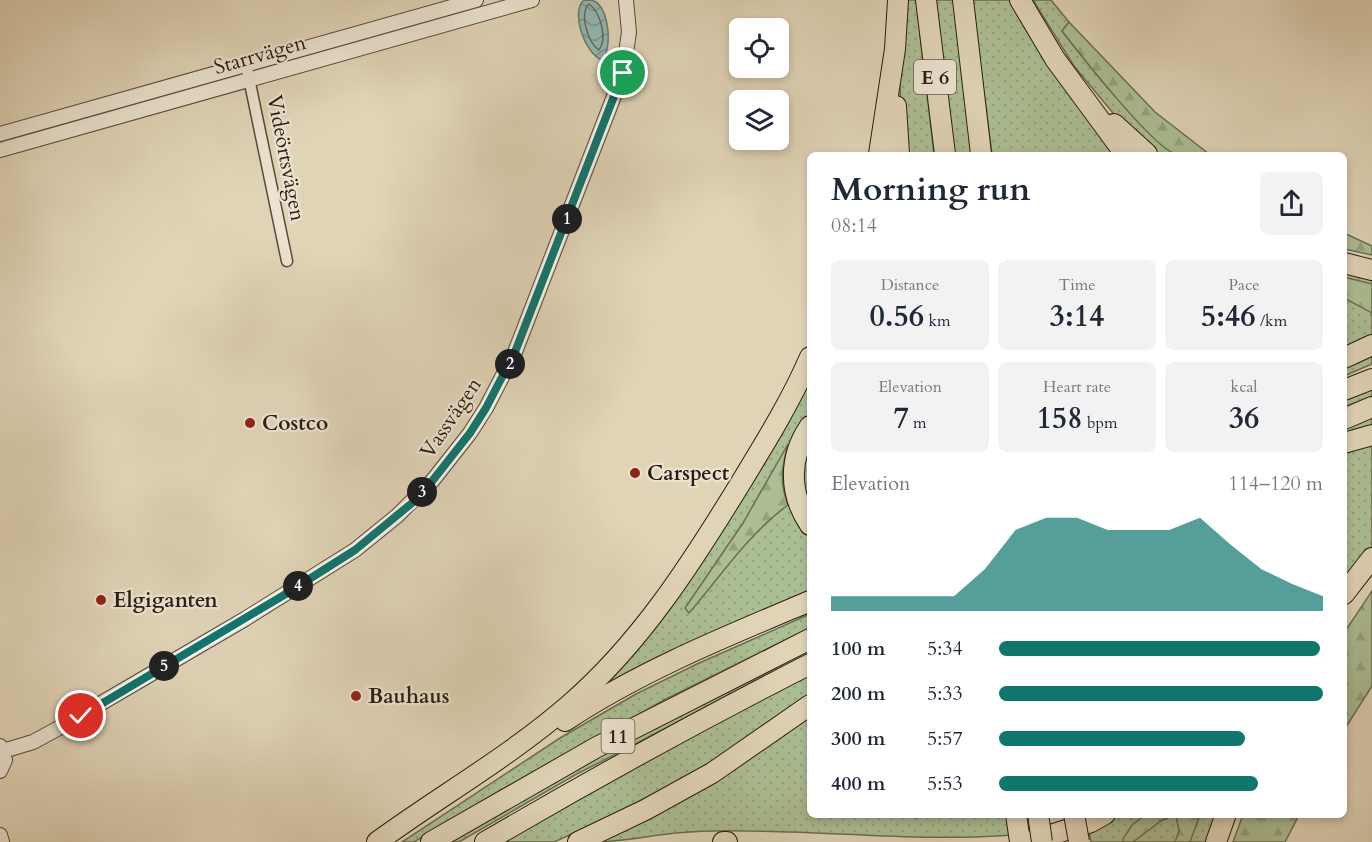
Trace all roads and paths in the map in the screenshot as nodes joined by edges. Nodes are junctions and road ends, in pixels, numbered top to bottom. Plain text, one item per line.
1 (476, 0) edge
2 (532, 0) edge
3 (626, 0) edge
4 (898, 0) edge
5 (926, 0) edge
6 (963, 0) edge
7 (1020, 0) edge
8 (353, 34) junction
9 (1045, 44) junction
10 (357, 49) junction
11 (896, 49) junction
12 (246, 64) junction
13 (250, 80) junction
14 (0, 134) edge
15 (0, 150) edge
16 (879, 152) edge
17 (899, 152) edge
18 (945, 152) edge
19 (981, 152) edge
20 (1124, 152) edge
21 (1145, 152) edge
22 (287, 261) dead end
23 (1347, 264) edge
24 (1372, 270) edge
25 (1372, 345) edge
26 (1347, 357) edge
27 (807, 363) edge
28 (1372, 379) edge
29 (1347, 389) edge
30 (1372, 407) edge
31 (1347, 418) edge
32 (807, 430) edge
33 (1372, 435) edge
34 (1347, 442) edge
35 (807, 520) edge
36 (1372, 558) edge
37 (1347, 590) edge
38 (807, 602) edge
39 (807, 641) edge
40 (807, 666) edge
41 (807, 707) edge
42 (1, 749) edge
43 (0, 771) edge
44 (1017, 818) edge
45 (1039, 818) edge
46 (1075, 818) edge
47 (1098, 818) edge
48 (1225, 818) edge
49 (0, 835) edge
50 (2, 842) edge
51 (377, 842) edge
52 (384, 842) edge
53 (431, 842) edge
54 (485, 842) edge
55 (578, 842) edge
56 (1020, 842) edge
57 (1029, 842) edge
58 (1042, 842) edge
59 (1079, 842) edge
60 (1216, 842) edge

1 - 8 street, Starrvägen
2 - 10 street, Starrvägen
3 - 42 street, Vassvägen
4 - 11 highway
5 - 18 highway, E 6
6 - 19 highway, E 6
7 - 9 highway
8 - 10 street
8 - 12 street, Starrvägen
9 - 20 highway
9 - 21 highway
10 - 13 street, Starrvägen
11 - 16 highway
11 - 17 highway
12 - 13 street, Videörtsvägen
12 - 14 street, Starrvägen
13 - 15 street, Starrvägen
13 - 22 street, Videörtsvägen
23 - 24 highway
25 - 26 highway
27 - 51 highway
28 - 29 highway
30 - 31 highway
32 - 35 highway
33 - 34 highway
36 - 37 highway
38 - 52 highway
39 - 53 highway, 11
40 - 54 highway, 11
41 - 55 highway
42 - 43 street, Vassvägen
44 - 56 highway
45 - 58 highway, bridge
46 - 59 highway, bridge
47 - 57 highway
48 - 60 highway
49 - 50 street

